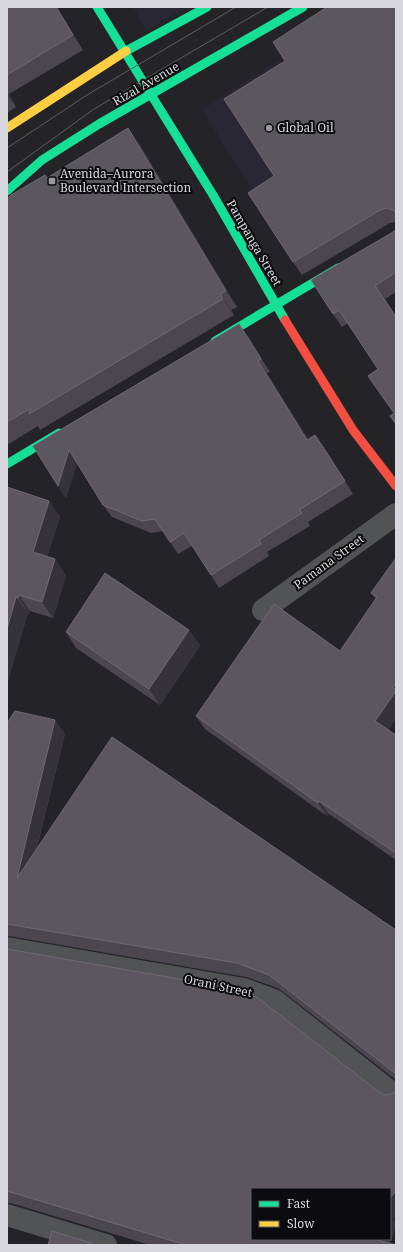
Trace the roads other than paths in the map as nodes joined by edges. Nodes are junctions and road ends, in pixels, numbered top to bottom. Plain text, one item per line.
1 (98, 7) edge
2 (207, 7) edge
3 (303, 7) edge
4 (125, 52) junction
5 (151, 95) junction
6 (7, 128) edge
7 (7, 191) edge
8 (349, 262) edge
9 (276, 306) junction
10 (207, 346) edge
11 (69, 427) edge
12 (7, 464) edge
13 (396, 486) edge
14 (396, 514) edge
15 (263, 610) dead end
16 (7, 948) edge
17 (396, 1096) edge
18 (7, 1215) edge
19 (106, 1245) edge

1 - 4 street, Pampanga Street
2 - 4 street
3 - 5 street, Rizal Avenue
4 - 5 street, Pampanga Street
4 - 6 street
5 - 7 street, Rizal Avenue
5 - 9 street, Pampanga Street
8 - 9 street
9 - 10 street
9 - 13 street, Pampanga Street
11 - 12 street
14 - 15 street, Pamana Street
16 - 17 street, Orani Street
18 - 19 street

